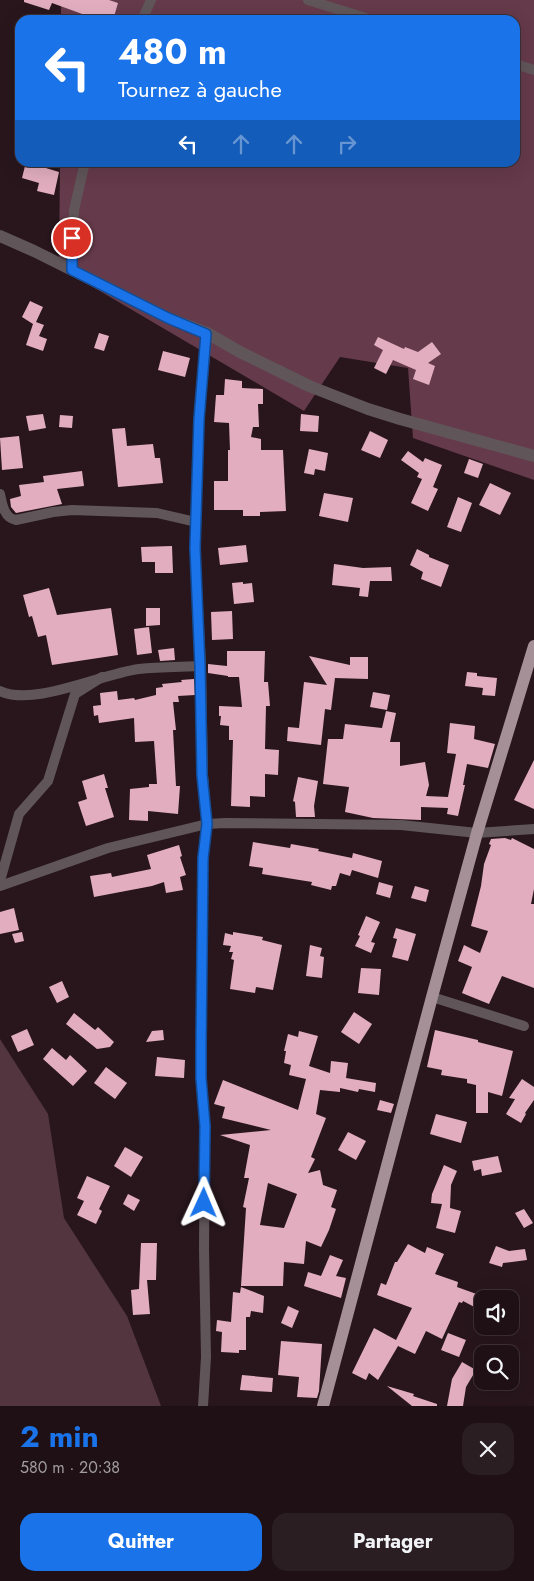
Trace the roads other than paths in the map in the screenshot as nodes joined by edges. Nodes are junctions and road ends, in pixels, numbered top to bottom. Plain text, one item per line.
1 (151, 0) edge
2 (308, 0) edge
3 (144, 15) edge
4 (356, 15) edge
5 (520, 66) edge
6 (534, 70) edge
7 (84, 167) edge
8 (0, 236) edge
9 (72, 270) junction
10 (206, 334) junction
11 (534, 456) edge
12 (0, 494) edge
13 (196, 522) junction
14 (534, 646) edge
15 (200, 666) junction
16 (102, 677) junction
17 (0, 691) edge
18 (207, 824) junction
19 (534, 829) edge
20 (477, 833) junction
21 (0, 881) edge
22 (0, 886) edge
23 (432, 997) junction
24 (524, 1026) dead end
25 (203, 1406) edge
26 (323, 1406) edge

1 - 3 street
2 - 4 street
5 - 6 street
7 - 9 street
8 - 9 street
9 - 10 street
10 - 11 street
10 - 13 street
12 - 13 street
13 - 15 street
14 - 20 main road
15 - 16 street
15 - 18 street
16 - 17 street
16 - 21 street
18 - 20 street
18 - 22 street
18 - 25 street
19 - 20 street
20 - 23 main road
23 - 24 street
23 - 26 main road

